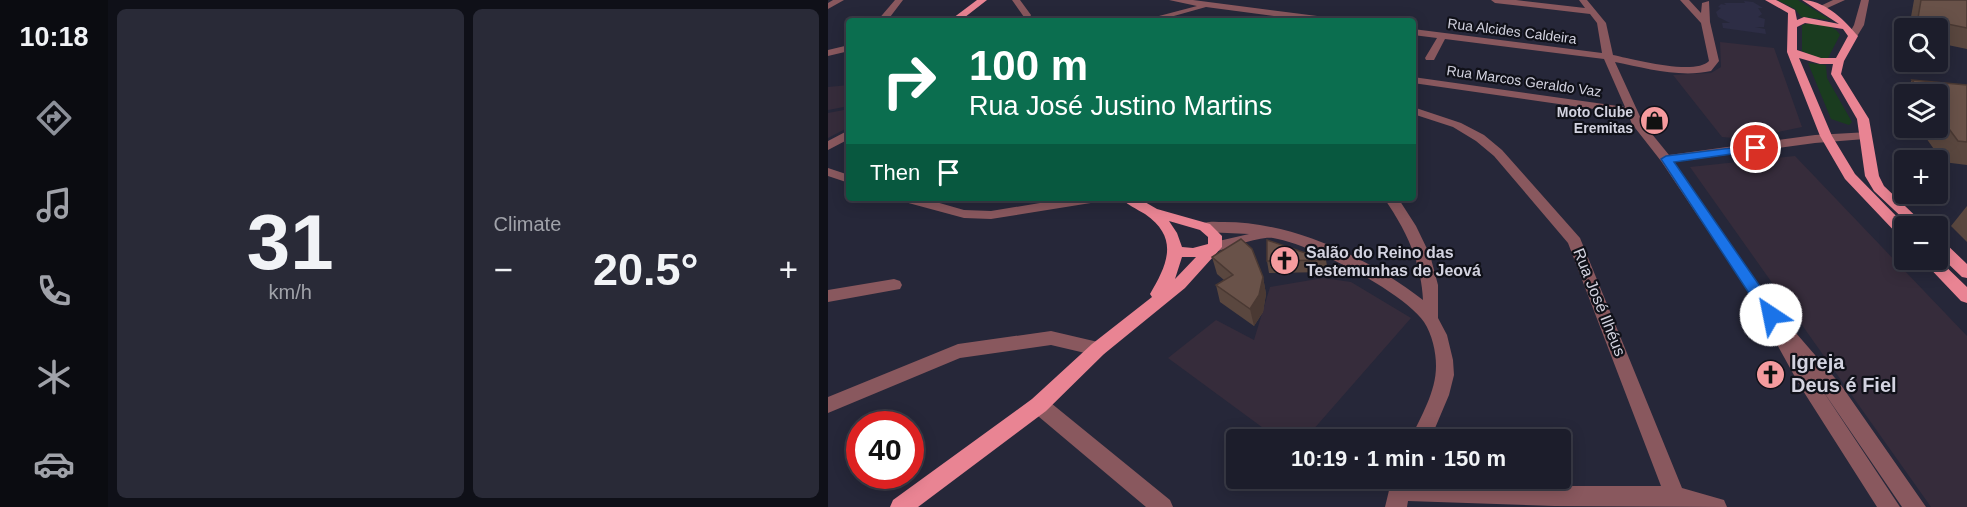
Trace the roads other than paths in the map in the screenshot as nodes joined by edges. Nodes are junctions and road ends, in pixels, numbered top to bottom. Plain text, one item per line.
1 (840, 0) edge
2 (899, 0) edge
3 (984, 0) edge
4 (1016, 0) edge
5 (1173, 0) edge
6 (1495, 0) edge
7 (1769, 0) edge
8 (1806, 0) edge
9 (1841, 0) edge
10 (1865, 0) edge
11 (1685, 1) edge
12 (1708, 2) edge
13 (1210, 5) junction
14 (828, 6) edge
15 (1588, 6) edge
16 (1820, 8) junction
17 (1247, 10) junction
18 (1027, 15) dead end
19 (1292, 16) junction
20 (884, 18) edge
21 (958, 18) edge
22 (1157, 18) edge
23 (1266, 18) edge
24 (1286, 18) edge
25 (1308, 18) edge
26 (1705, 22) junction
27 (1840, 24) junction
28 (1792, 26) junction
29 (1416, 32) edge
30 (1443, 36) junction
31 (1853, 36) junction
32 (846, 49) edge
33 (1792, 52) junction
34 (828, 53) edge
35 (1430, 58) dead end
36 (1839, 61) junction
37 (1611, 64) junction
38 (1416, 80) edge
39 (1416, 111) edge
40 (1631, 111) junction
41 (1865, 135) junction
42 (846, 136) edge
43 (1826, 136) junction
44 (828, 146) edge
45 (1666, 159) junction
46 (828, 172) edge
47 (846, 178) edge
48 (917, 201) edge
49 (1077, 201) edge
50 (1133, 201) edge
51 (1393, 201) edge
52 (1152, 212) junction
53 (1909, 216) edge
54 (1894, 222) edge
55 (1205, 227) junction
56 (1269, 234) junction
57 (1175, 245) junction
58 (1215, 247) junction
59 (1948, 255) edge
60 (1940, 270) edge
61 (1967, 273) edge
62 (894, 285) dead end
63 (828, 296) edge
64 (1967, 297) edge
65 (1150, 306) junction
66 (1771, 315) junction
67 (1430, 318) junction
68 (1098, 350) junction
69 (828, 405) edge
70 (1039, 405) junction
71 (1425, 429) edge
72 (1399, 492) edge
73 (1675, 496) junction
74 (901, 507) edge
75 (1162, 507) edge
76 (1716, 507) edge
77 (1889, 507) edge
78 (1915, 507) edge

1 - 14 street
2 - 20 street
3 - 21 main road
4 - 18 street
5 - 13 street
6 - 15 street
7 - 28 main road
8 - 16 main road
9 - 16 street
10 - 31 street
11 - 12 street
11 - 26 street
12 - 26 street
13 - 17 street
13 - 22 street
15 - 37 street
16 - 27 main road
17 - 19 street
17 - 23 street
19 - 24 street
19 - 25 street
26 - 37 street, Rua Alcides Caldeira
27 - 28 main road
27 - 31 main road
28 - 33 main road
29 - 30 street, Rua Alcides Caldeira
30 - 35 street
30 - 37 street, Rua Alcides Caldeira
31 - 36 main road
32 - 34 street
33 - 36 main road
33 - 43 main road
36 - 41 main road
37 - 40 street
38 - 40 street, Rua Marcos Geraldo Vaz
39 - 73 street, Rua José Ilhéus
40 - 45 street
41 - 43 street
41 - 53 main road
42 - 44 street
43 - 45 street
43 - 54 main road
45 - 66 street
46 - 47 street
48 - 49 street
50 - 52 main road
51 - 67 street
52 - 55 main road
52 - 57 main road
55 - 56 street
55 - 57 main road
55 - 58 main road
56 - 58 street
56 - 67 street
57 - 58 main road
57 - 65 main road
58 - 65 main road
59 - 61 main road
60 - 64 main road
62 - 63 street
65 - 68 main road
66 - 77 street
66 - 78 street
67 - 71 street
68 - 69 street
68 - 70 main road
70 - 74 main road
70 - 75 street
72 - 73 street
73 - 76 street

